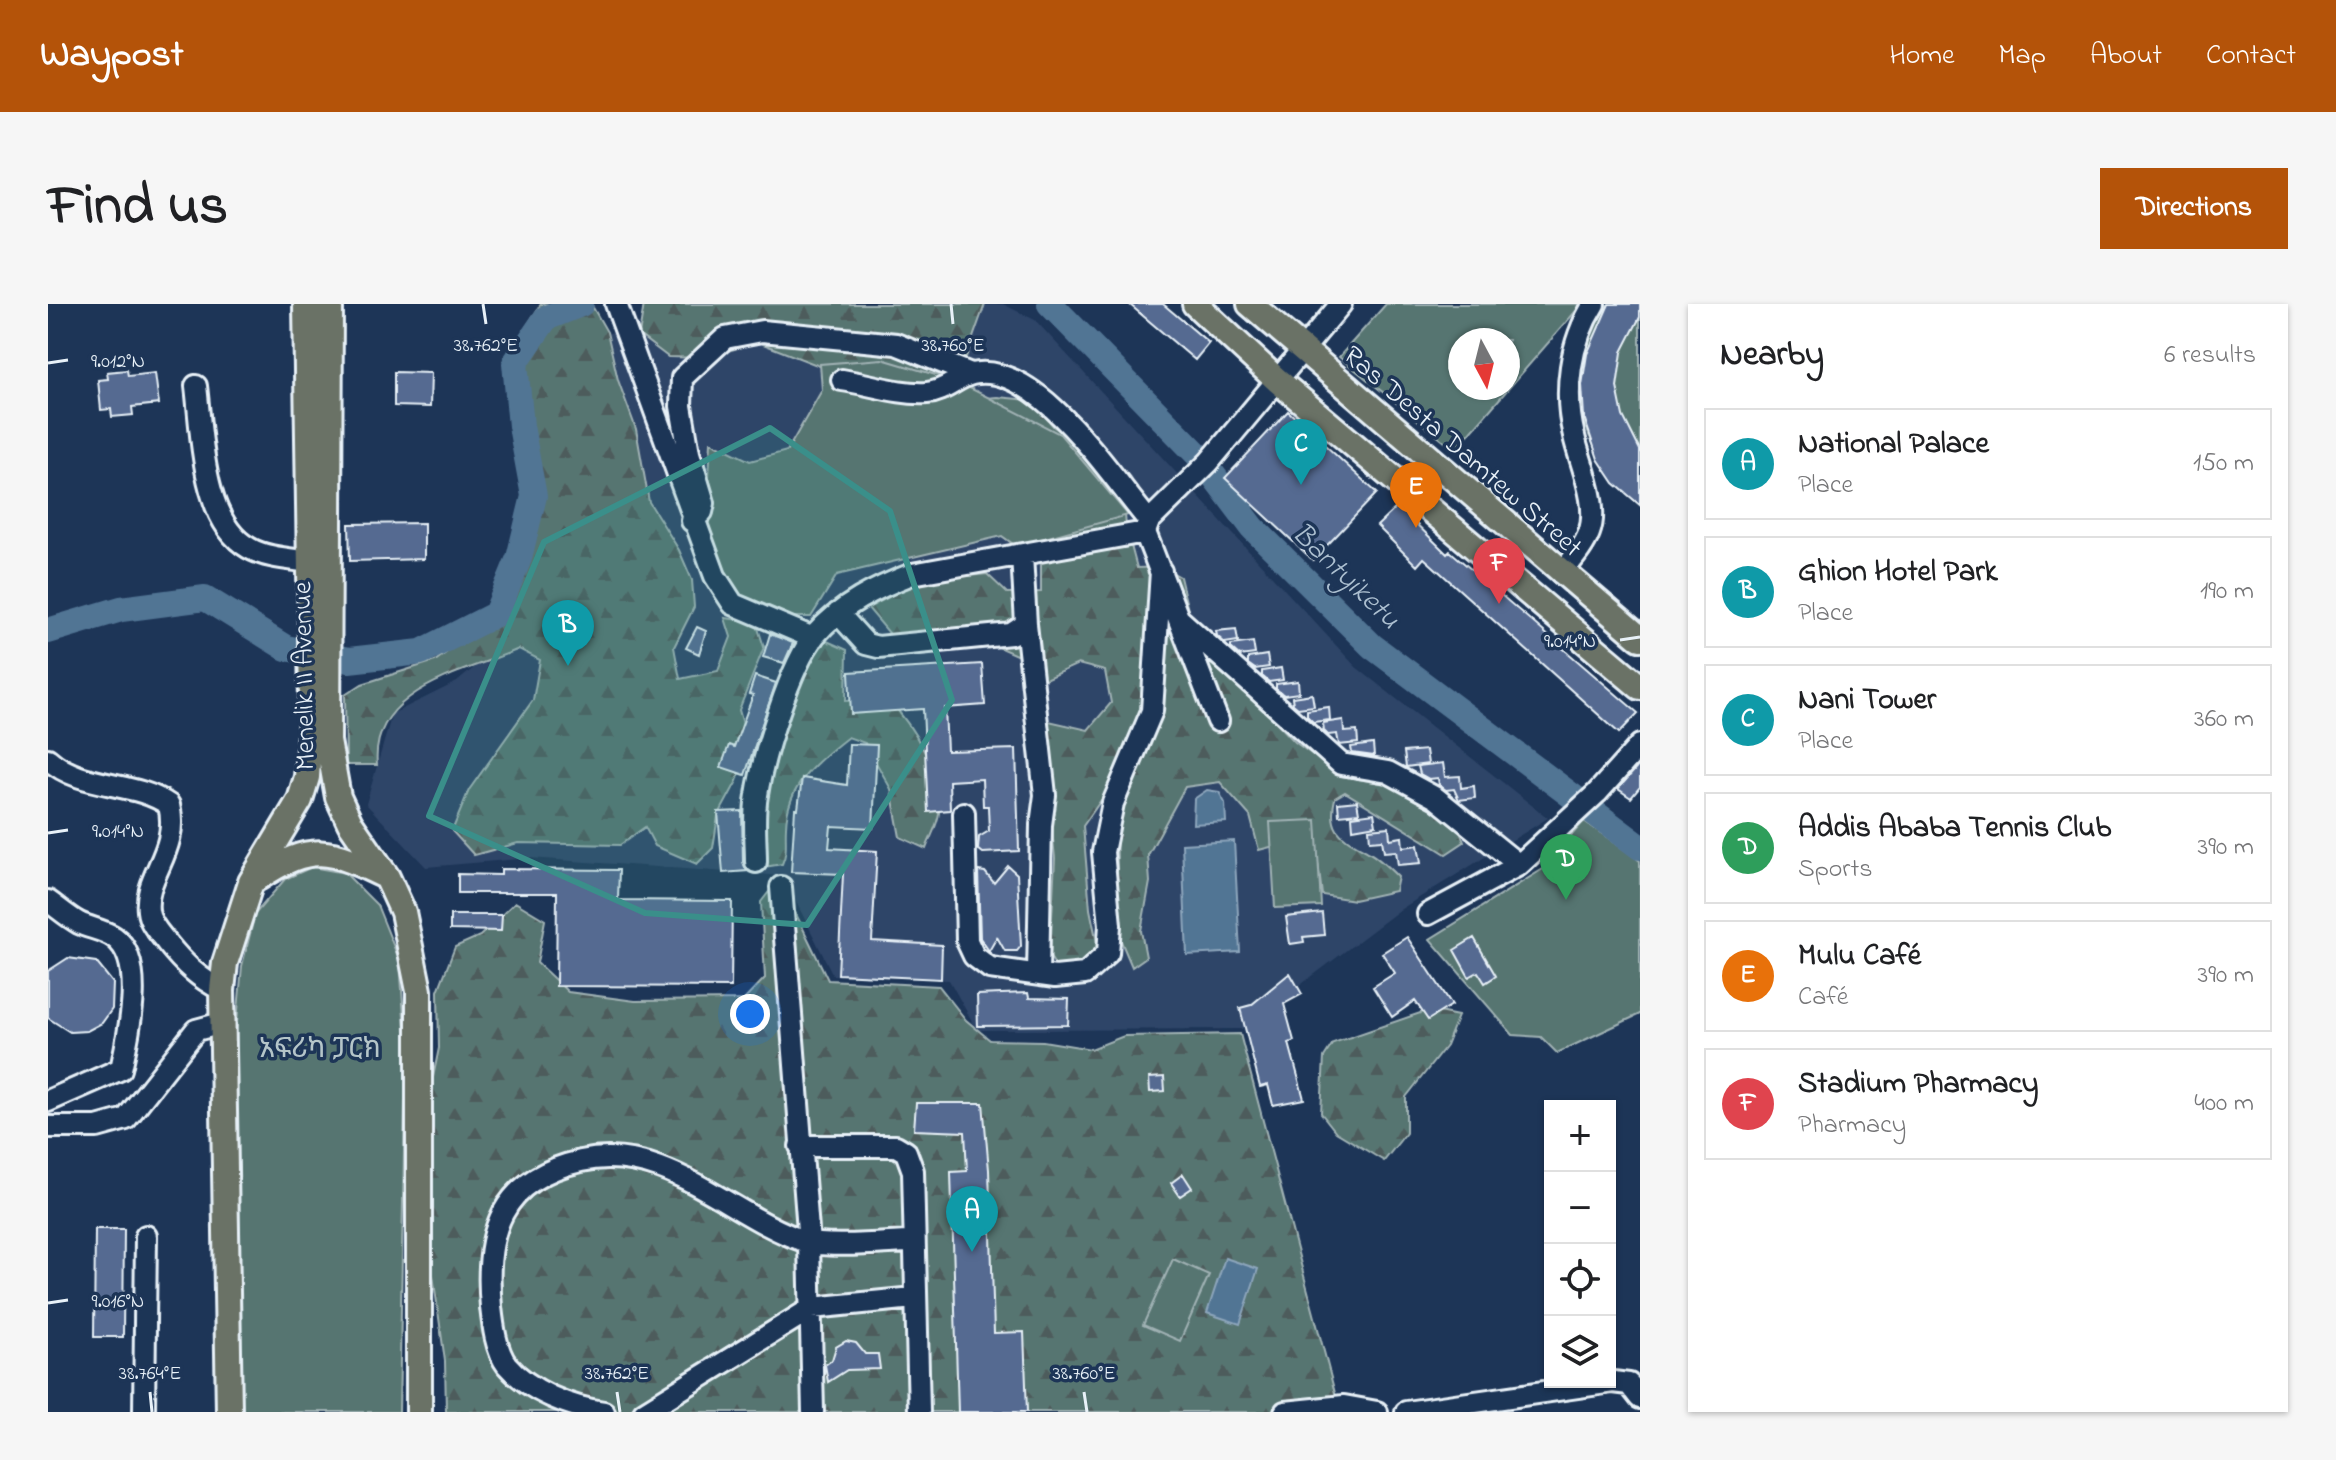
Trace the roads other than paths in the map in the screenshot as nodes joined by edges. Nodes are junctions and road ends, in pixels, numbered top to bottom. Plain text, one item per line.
1 (306, 304) edge
2 (330, 304) edge
3 (616, 304) edge
4 (1195, 304) edge
5 (1250, 304) edge
6 (1341, 304) edge
7 (1594, 304) edge
8 (1302, 350) junction
9 (971, 374) junction
10 (842, 380) dead end
11 (1277, 380) junction
12 (196, 386) dead end
13 (692, 521) junction
14 (1147, 527) junction
15 (1022, 555) junction
16 (317, 571) junction
17 (1161, 571) junction
18 (1561, 573) junction
19 (838, 613) junction
20 (1179, 619) junction
21 (1026, 624) junction
22 (813, 638) junction
23 (1640, 638) edge
24 (1640, 687) edge
25 (320, 704) junction
26 (1218, 721) dead end
27 (1640, 745) edge
28 (48, 759) edge
29 (964, 813) dead end
30 (756, 862) dead end
31 (1519, 865) junction
32 (387, 877) junction
33 (251, 882) junction
34 (781, 887) dead end
35 (48, 901) edge
36 (1428, 914) dead end
37 (1038, 974) junction
38 (222, 990) junction
39 (222, 1023) junction
40 (48, 1101) edge
41 (48, 1127) edge
42 (800, 1146) junction
43 (146, 1236) dead end
44 (913, 1242) junction
45 (809, 1243) junction
46 (914, 1298) junction
47 (812, 1308) junction
48 (1636, 1388) edge
49 (144, 1412) edge
50 (229, 1412) edge
51 (419, 1412) edge
52 (604, 1412) edge
53 (644, 1412) edge
54 (813, 1412) edge
55 (919, 1412) edge
56 (1285, 1412) edge
57 (1377, 1412) edge
58 (1406, 1412) edge

1 - 16 main road, Menelik II Avenue
2 - 16 main road, Menelik II Avenue
3 - 13 street
4 - 11 main road
5 - 8 main road, Ras Desta Damtew Street
6 - 8 street
7 - 18 street
8 - 11 street
8 - 18 main road, Ras Desta Damtew Street
9 - 10 street
9 - 13 street
9 - 14 street
11 - 14 street
11 - 24 main road
12 - 16 street
13 - 22 street
14 - 15 street
14 - 17 street
15 - 19 street
15 - 21 street
16 - 25 main road, Menelik II Avenue
17 - 20 street
17 - 37 street
18 - 23 main road, Ras Desta Damtew Street
19 - 21 street
19 - 22 street
20 - 26 street
20 - 31 street
21 - 37 street
22 - 30 street
25 - 32 main road, Menelik II Avenue
25 - 33 main road, Menelik II Avenue
27 - 31 street
28 - 38 street
29 - 37 street
31 - 36 street
32 - 33 main road
32 - 51 main road, Menelik II Avenue
33 - 38 main road, Menelik II Avenue
34 - 42 street
35 - 40 street
38 - 39 main road, Menelik II Avenue
39 - 41 street
39 - 50 main road, Menelik II Avenue
42 - 44 street
42 - 45 street
43 - 49 street
44 - 45 street
44 - 46 street
45 - 47 street
45 - 52 street
46 - 47 street
46 - 55 street
47 - 53 street
47 - 54 street
48 - 58 street
56 - 57 street

